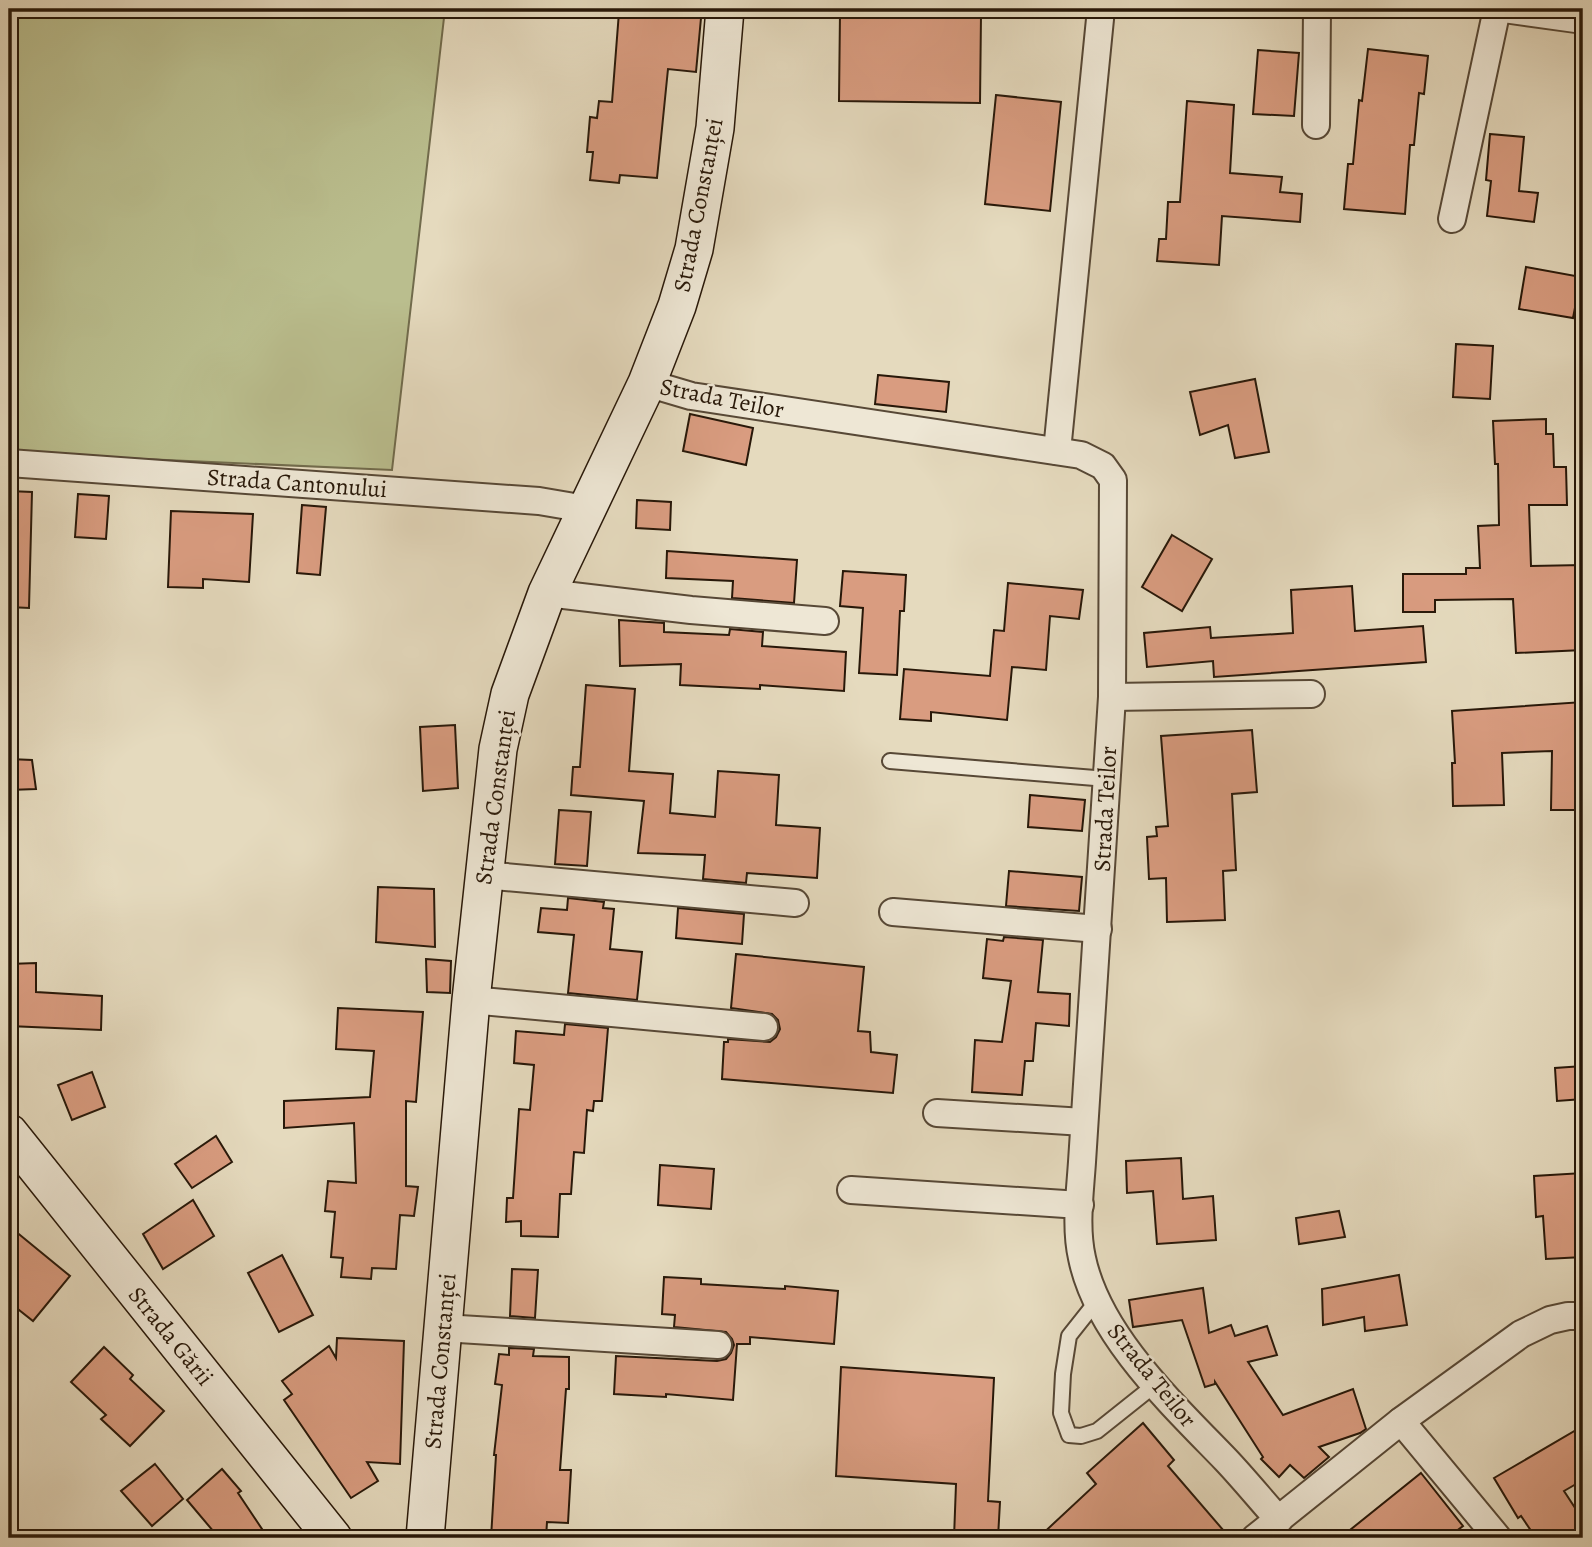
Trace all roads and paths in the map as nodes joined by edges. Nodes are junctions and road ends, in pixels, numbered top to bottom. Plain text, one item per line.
1 (724, 9) edge
2 (1101, 9) edge
3 (1317, 9) edge
4 (1497, 9) edge
5 (1504, 9) edge
6 (1583, 20) edge
7 (1316, 125) dead end
8 (1452, 219) dead end
9 (647, 383) junction
10 (1057, 451) junction
11 (9, 463) edge
12 (586, 509) junction
13 (547, 593) junction
14 (825, 621) dead end
15 (1311, 694) dead end
16 (1112, 697) junction
17 (890, 761) dead end
18 (1107, 779) junction
19 (483, 876) junction
20 (795, 903) dead end
21 (893, 912) dead end
22 (1098, 929) junction
23 (471, 1000) junction
24 (764, 1027) dead end
25 (937, 1113) dead end
26 (1084, 1122) junction
27 (9, 1133) edge
28 (851, 1190) dead end
29 (1080, 1205) junction
30 (1096, 1302) junction
31 (1583, 1316) edge
32 (443, 1328) junction
33 (718, 1345) dead end
34 (1156, 1384) junction
35 (1401, 1421) junction
36 (1279, 1520) junction
37 (333, 1538) edge
38 (425, 1538) edge
39 (1255, 1538) edge
40 (1498, 1538) edge

1 - 9 street, Strada Constanței
2 - 10 street
3 - 7 street
4 - 8 street
5 - 6 street
9 - 10 street, Strada Teilor
9 - 12 street, Strada Constanței
10 - 16 street, Strada Teilor
11 - 12 street, Strada Cantonului
12 - 13 street, Strada Constanței
13 - 14 street
13 - 19 street, Strada Constanței
15 - 16 street
16 - 18 street, Strada Teilor
17 - 18 lane
18 - 22 street, Strada Teilor
19 - 20 street
19 - 23 street, Strada Constanței
21 - 22 street
22 - 26 street, Strada Teilor
23 - 24 street
23 - 32 street, Strada Constanței
25 - 26 street
26 - 29 street, Strada Teilor
27 - 37 street, Strada Gării
28 - 29 street
29 - 30 street, Strada Teilor
30 - 34 street, Strada Teilor
30 - 34 lane
31 - 35 street
32 - 33 street
32 - 38 street, Strada Constanței
34 - 36 street, Strada Teilor
35 - 36 street
35 - 40 street
36 - 39 street

